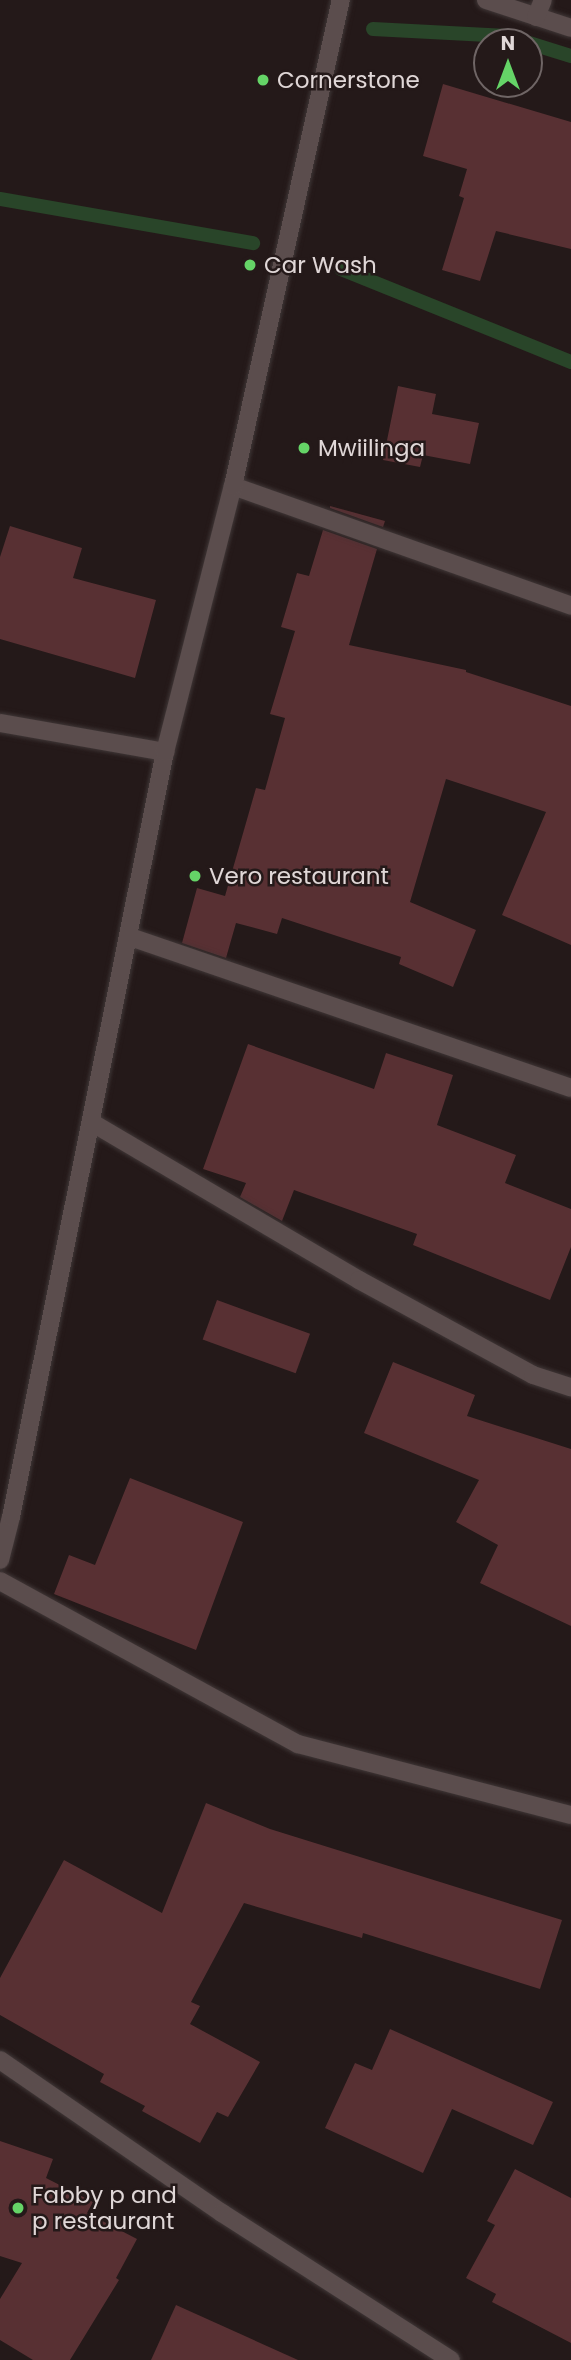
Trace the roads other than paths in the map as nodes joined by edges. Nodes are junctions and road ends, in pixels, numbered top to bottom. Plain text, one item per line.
1 (341, 0) edge
2 (486, 0) edge
3 (539, 8) edge
4 (571, 28) edge
5 (233, 486) junction
6 (571, 606) edge
7 (0, 723) edge
8 (165, 752) junction
9 (130, 937) junction
10 (571, 1088) edge
11 (91, 1122) junction
12 (571, 1387) edge
13 (0, 1560) edge
14 (0, 1581) edge
15 (571, 1815) edge
16 (0, 2060) edge
17 (451, 2360) edge

1 - 5 street
2 - 3 street
3 - 4 street
5 - 6 street
5 - 8 street
7 - 8 street
8 - 9 street
9 - 10 street
9 - 11 street
11 - 12 street
11 - 13 street
14 - 15 street
16 - 17 street

